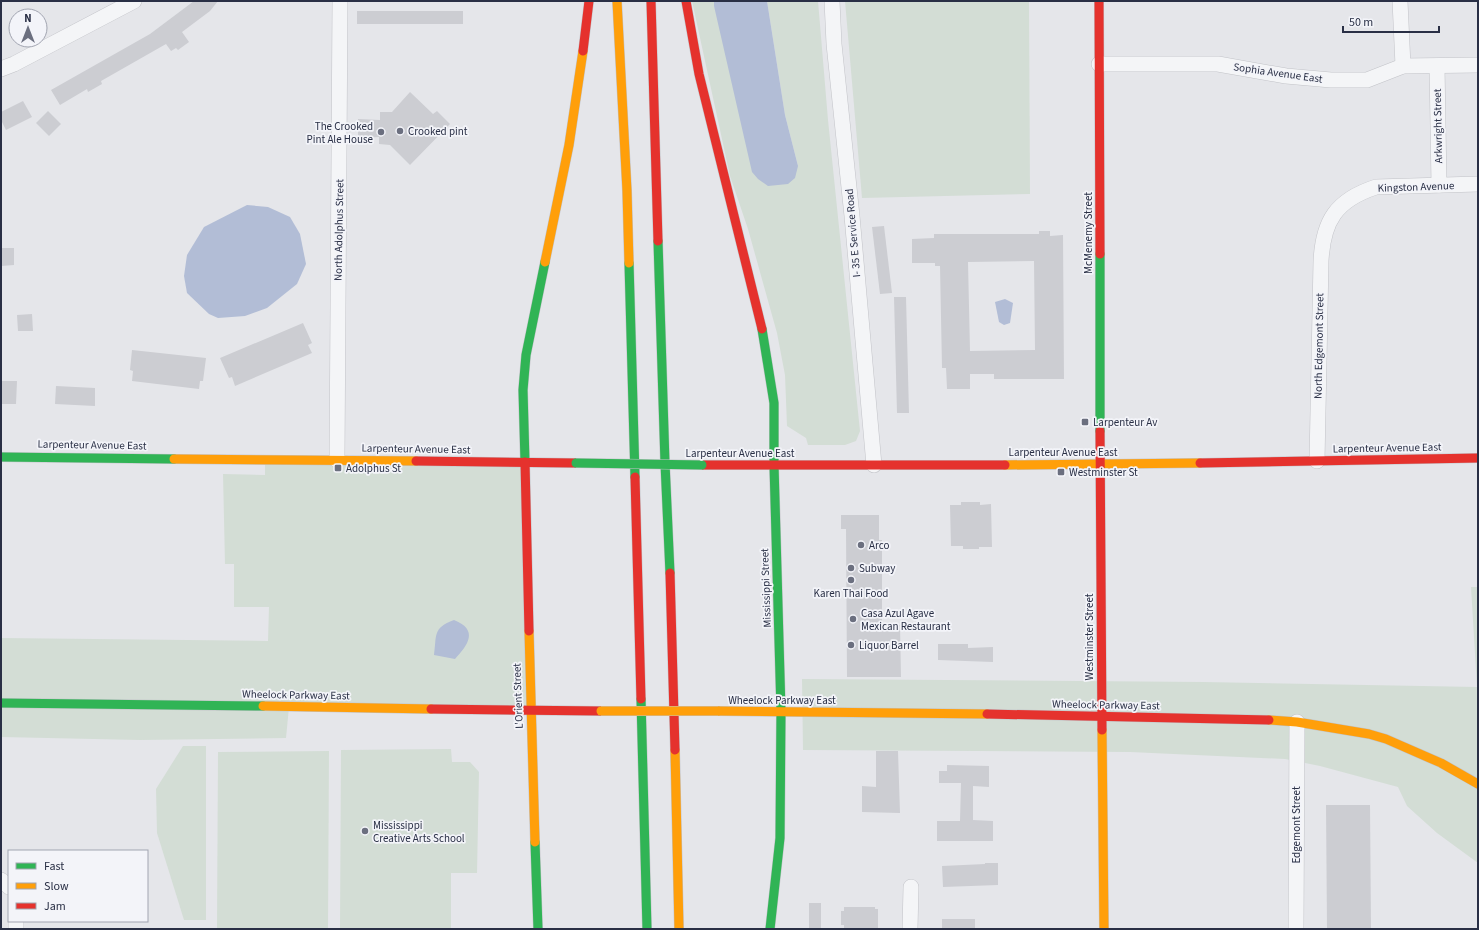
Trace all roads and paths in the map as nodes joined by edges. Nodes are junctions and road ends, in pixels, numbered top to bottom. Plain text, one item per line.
1 (134, 1) edge
2 (340, 1) edge
3 (589, 1) edge
4 (617, 1) edge
5 (651, 1) edge
6 (686, 1) edge
7 (832, 1) edge
8 (1099, 1) edge
9 (1400, 1) edge
10 (1099, 64) junction
11 (1478, 65) edge
12 (1403, 66) junction
13 (1437, 66) junction
14 (1, 69) edge
15 (1478, 184) edge
16 (1439, 185) junction
17 (1325, 231) joint
18 (1, 457) edge
19 (1478, 458) edge
20 (337, 460) junction
21 (1317, 461) junction
22 (525, 462) junction
23 (774, 465) junction
24 (874, 465) junction
25 (1100, 465) junction
26 (1, 703) edge
27 (530, 710) junction
28 (781, 711) junction
29 (1102, 716) junction
30 (1297, 722) junction
31 (1478, 784) edge
32 (911, 886) dead end
33 (538, 929) edge
34 (647, 929) edge
35 (679, 929) edge
36 (770, 929) edge
37 (910, 929) edge
38 (1104, 929) edge
39 (1296, 929) edge

1 - 14 street
2 - 20 street, North Adolphus Street
3 - 22 main road, L'Orient Street
4 - 34 main road
5 - 35 main road
6 - 23 main road, Mississippi Street
7 - 24 street, I- 35 E Service Road
8 - 10 main road, McMenemy Street
9 - 12 street
10 - 12 street, Sophia Avenue East
10 - 25 main road, McMenemy Street
11 - 13 street, Sophia Avenue East
12 - 13 street, Sophia Avenue East
13 - 16 street, Arkwright Street
15 - 16 street, Kingston Avenue
16 - 17 street, Kingston Avenue
17 - 21 street, North Edgemont Street
18 - 20 main road, Larpenteur Avenue East
19 - 21 main road, Larpenteur Avenue East
20 - 22 main road, Larpenteur Avenue East
21 - 25 main road, Larpenteur Avenue East
22 - 23 main road, Larpenteur Avenue East, bridge
22 - 27 main road, L'Orient Street
23 - 24 main road, Larpenteur Avenue East
23 - 28 main road, Mississippi Street
24 - 25 main road, Larpenteur Avenue East
25 - 29 main road, Westminster Street
26 - 27 main road, Wheelock Parkway East
27 - 28 main road, Wheelock Parkway East, bridge
27 - 33 main road, L'Orient Street
28 - 29 main road, Wheelock Parkway East
28 - 36 main road, Mississippi Street
29 - 30 main road, Wheelock Parkway East
29 - 38 main road, Westminster Street
30 - 31 main road, Wheelock Parkway East
30 - 39 street, Edgemont Street
32 - 37 street

